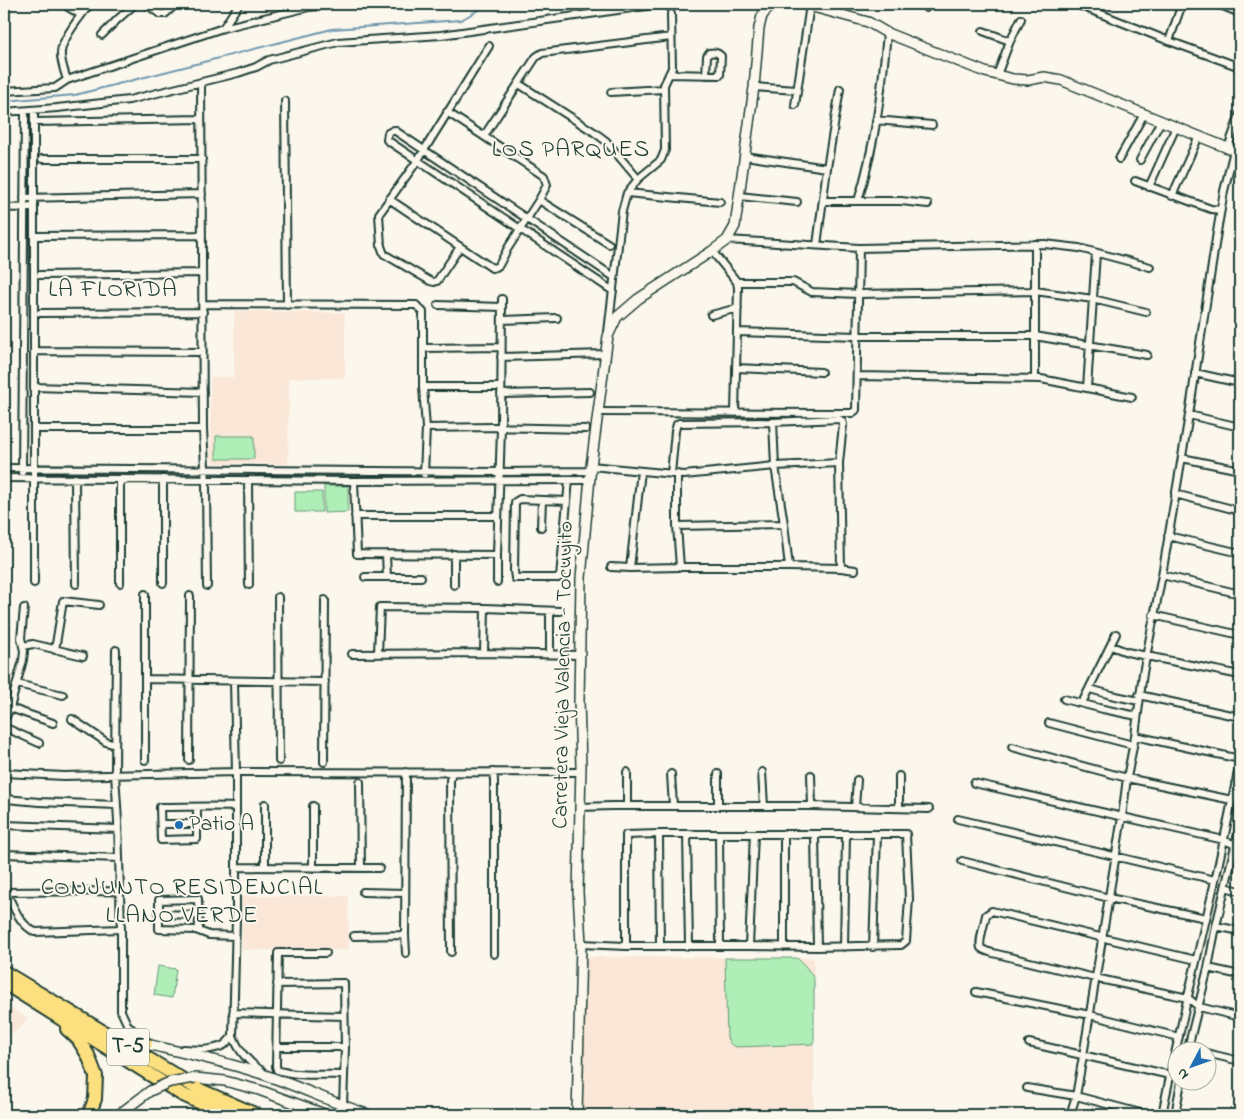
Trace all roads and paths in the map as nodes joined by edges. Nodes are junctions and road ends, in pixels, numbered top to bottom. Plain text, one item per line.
1 (63, 4) edge
2 (90, 4) edge
3 (135, 4) edge
4 (146, 4) edge
5 (176, 4) edge
6 (239, 4) edge
7 (338, 4) edge
8 (660, 4) edge
9 (1076, 4) edge
10 (1182, 4) edge
11 (1218, 4) edge
12 (310, 5) edge
13 (766, 5) edge
14 (806, 5) edge
15 (1240, 13) edge
16 (671, 14) dead end
17 (81, 15) junction
18 (1021, 19) dead end
19 (223, 28) junction
20 (983, 31) dead end
21 (887, 33) junction
22 (102, 35) dead end
23 (671, 37) junction
24 (1010, 41) junction
25 (1169, 41) junction
26 (489, 46) dead end
27 (1240, 67) edge
28 (669, 74) junction
29 (706, 75) dead end
30 (997, 75) junction
31 (67, 80) junction
32 (201, 82) junction
33 (519, 84) junction
34 (754, 87) junction
35 (664, 89) junction
36 (840, 89) dead end
37 (797, 90) junction
38 (4, 91) edge
39 (611, 92) dead end
40 (285, 101) dead end
41 (795, 105) dead end
42 (34, 110) junction
43 (25, 111) junction
44 (4, 112) edge
45 (448, 112) junction
46 (1144, 114) junction
47 (1240, 114) edge
48 (201, 119) junction
49 (876, 120) junction
50 (1161, 121) junction
51 (34, 122) junction
52 (932, 125) dead end
53 (1176, 127) junction
54 (484, 136) junction
55 (1199, 136) junction
56 (424, 150) junction
57 (1234, 150) edge
58 (745, 156) junction
59 (42, 159) dead end
60 (202, 159) junction
61 (1119, 159) dead end
62 (418, 160) junction
63 (1140, 160) dead end
64 (826, 168) junction
65 (638, 179) junction
66 (1135, 181) dead end
67 (1150, 186) junction
68 (627, 193) junction
69 (202, 194) junction
70 (740, 196) junction
71 (1172, 196) junction
72 (24, 198) junction
73 (34, 198) junction
74 (389, 200) junction
75 (539, 200) junction
76 (823, 201) junction
77 (858, 201) junction
78 (720, 202) dead end
79 (796, 202) dead end
80 (928, 204) dead end
81 (4, 208) edge
82 (24, 208) junction
83 (34, 208) junction
84 (1220, 210) junction
85 (527, 218) junction
86 (520, 229) junction
87 (202, 235) junction
88 (34, 236) junction
89 (727, 240) junction
90 (609, 244) dead end
91 (1035, 244) junction
92 (818, 245) junction
93 (460, 247) junction
94 (859, 248) junction
95 (712, 251) junction
96 (1096, 253) junction
97 (1150, 267) dead end
98 (40, 274) dead end
99 (202, 274) junction
100 (614, 277) junction
101 (737, 282) junction
102 (613, 291) junction
103 (1035, 291) junction
104 (858, 294) junction
105 (502, 299) dead end
106 (1093, 299) junction
107 (203, 304) junction
108 (287, 304) junction
109 (438, 305) dead end
110 (502, 307) junction
111 (738, 308) junction
112 (203, 312) junction
113 (1146, 312) dead end
114 (40, 313) dead end
115 (711, 315) dead end
116 (557, 318) dead end
117 (502, 320) junction
118 (737, 332) junction
119 (608, 336) junction
120 (857, 336) junction
121 (1035, 336) junction
122 (1090, 345) junction
123 (502, 347) junction
124 (424, 348) junction
125 (34, 351) junction
126 (203, 352) junction
127 (605, 354) junction
128 (1147, 355) dead end
129 (502, 357) junction
130 (736, 368) junction
131 (821, 372) dead end
132 (1196, 372) junction
133 (857, 376) junction
134 (1036, 379) junction
135 (1240, 383) edge
136 (34, 387) junction
137 (424, 387) junction
138 (1087, 388) junction
139 (501, 390) junction
140 (203, 392) junction
141 (590, 392) dead end
142 (1132, 398) dead end
143 (598, 412) junction
144 (735, 413) junction
145 (1189, 415) junction
146 (773, 422) junction
147 (1240, 427) edge
148 (426, 428) junction
149 (501, 428) junction
150 (34, 429) junction
151 (204, 429) junction
152 (586, 429) dead end
153 (1182, 458) junction
154 (840, 463) junction
155 (775, 466) junction
156 (4, 468) edge
157 (22, 468) junction
158 (34, 469) junction
159 (205, 470) junction
160 (1240, 470) edge
161 (424, 471) junction
162 (641, 471) junction
163 (499, 472) junction
164 (590, 472) junction
165 (674, 474) junction
166 (4, 478) edge
167 (22, 478) junction
168 (34, 478) junction
169 (75, 478) junction
170 (120, 479) junction
171 (163, 479) junction
172 (206, 480) junction
173 (248, 480) junction
174 (354, 480) junction
175 (424, 480) junction
176 (499, 480) junction
177 (569, 480) junction
178 (1175, 494) junction
179 (542, 500) junction
180 (567, 501) junction
181 (1240, 511) edge
182 (355, 516) junction
183 (498, 516) junction
184 (784, 524) junction
185 (677, 526) junction
186 (541, 527) dead end
187 (1168, 536) junction
188 (1240, 553) edge
189 (386, 554) junction
190 (454, 554) junction
191 (496, 555) junction
192 (611, 566) dead end
193 (680, 567) junction
194 (789, 567) junction
195 (630, 568) junction
196 (841, 568) junction
197 (855, 570) dead end
198 (1162, 574) junction
199 (365, 576) dead end
200 (421, 576) dead end
201 (387, 577) junction
202 (497, 582) dead end
203 (34, 583) dead end
204 (120, 583) dead end
205 (162, 583) dead end
206 (76, 584) dead end
207 (249, 585) dead end
208 (207, 586) dead end
209 (454, 586) dead end
210 (145, 594) dead end
211 (1240, 594) edge
212 (190, 596) dead end
213 (278, 597) dead end
214 (325, 600) dead end
215 (100, 605) dead end
216 (24, 608) dead end
217 (485, 608) junction
218 (550, 611) junction
219 (560, 611) dead end
220 (1154, 615) junction
221 (1116, 634) dead end
222 (1240, 635) edge
223 (23, 646) junction
224 (1110, 646) junction
225 (55, 650) junction
226 (116, 650) dead end
227 (352, 654) dead end
228 (378, 654) junction
229 (484, 654) junction
230 (550, 654) junction
231 (580, 655) junction
232 (1146, 655) junction
233 (83, 656) dead end
234 (1240, 675) edge
235 (145, 679) junction
236 (189, 680) junction
237 (234, 681) junction
238 (279, 682) junction
239 (324, 682) junction
240 (17, 684) junction
241 (1090, 689) junction
242 (63, 695) dead end
243 (1139, 698) junction
244 (1064, 699) dead end
245 (1082, 703) junction
246 (10, 708) junction
247 (1137, 716) junction
248 (1240, 717) edge
249 (72, 719) dead end
250 (4, 721) edge
251 (1049, 722) dead end
252 (52, 723) dead end
253 (4, 727) edge
254 (1135, 736) junction
255 (39, 743) dead end
256 (115, 744) junction
257 (1133, 745) junction
258 (1012, 747) dead end
259 (145, 760) dead end
260 (189, 760) dead end
261 (279, 761) dead end
262 (1240, 761) edge
263 (324, 762) dead end
264 (236, 772) junction
265 (406, 772) junction
266 (493, 772) junction
267 (580, 772) junction
268 (627, 772) dead end
269 (762, 772) dead end
270 (4, 773) edge
271 (452, 773) junction
272 (115, 774) junction
273 (672, 774) dead end
274 (718, 774) dead end
275 (811, 775) dead end
276 (899, 776) dead end
277 (1126, 778) junction
278 (857, 780) dead end
279 (360, 782) dead end
280 (974, 783) dead end
281 (6, 799) dead end
282 (1232, 800) junction
283 (265, 804) dead end
284 (117, 805) junction
285 (313, 806) dead end
286 (627, 806) junction
287 (673, 806) junction
288 (718, 806) junction
289 (764, 806) junction
290 (812, 806) junction
291 (197, 807) junction
292 (235, 807) junction
293 (580, 807) junction
294 (856, 807) junction
295 (899, 808) junction
296 (929, 809) dead end
297 (1122, 817) junction
298 (958, 820) dead end
299 (161, 824) junction
300 (197, 824) junction
301 (4, 825) edge
302 (1240, 825) edge
303 (118, 829) junction
304 (659, 834) junction
305 (687, 834) junction
306 (719, 834) junction
307 (754, 834) junction
308 (784, 834) junction
309 (814, 834) junction
310 (846, 834) junction
311 (877, 835) junction
312 (1224, 840) junction
313 (1238, 846) edge
314 (4, 854) edge
315 (1115, 856) junction
316 (119, 858) junction
317 (962, 860) dead end
318 (236, 867) junction
319 (264, 867) junction
320 (313, 868) junction
321 (361, 868) junction
322 (379, 868) dead end
323 (1215, 880) junction
324 (1225, 887) junction
325 (120, 891) junction
326 (1240, 891) edge
327 (5, 892) edge
328 (363, 892) dead end
329 (405, 894) junction
330 (1108, 898) junction
331 (159, 914) junction
332 (198, 914) junction
333 (1206, 918) junction
334 (1216, 926) junction
335 (121, 929) junction
336 (199, 931) junction
337 (1240, 931) edge
338 (405, 935) junction
339 (235, 936) junction
340 (354, 936) dead end
341 (1102, 938) junction
342 (581, 944) junction
343 (626, 946) junction
344 (660, 946) junction
345 (689, 946) junction
346 (720, 946) junction
347 (750, 946) junction
348 (873, 946) junction
349 (784, 947) junction
350 (817, 947) junction
351 (844, 947) junction
352 (451, 952) dead end
353 (326, 953) dead end
354 (406, 953) dead end
355 (494, 954) dead end
356 (1196, 960) junction
357 (1208, 968) junction
358 (4, 972) edge
359 (1240, 975) edge
360 (1095, 978) junction
361 (4, 984) edge
362 (277, 984) junction
363 (976, 992) dead end
364 (1188, 998) junction
365 (36, 1003) junction
366 (1199, 1007) junction
367 (233, 1013) junction
368 (277, 1014) junction
369 (1090, 1015) junction
370 (344, 1016) junction
371 (1240, 1016) edge
372 (84, 1021) junction
373 (233, 1036) junction
374 (1179, 1037) junction
375 (1178, 1042) edge
376 (1190, 1042) edge
377 (1029, 1043) dead end
378 (146, 1044) junction
379 (277, 1047) junction
380 (345, 1047) junction
381 (167, 1049) junction
382 (1216, 1055) edge
383 (1083, 1056) junction
384 (1240, 1061) edge
385 (344, 1074) junction
386 (1166, 1074) edge
387 (271, 1078) junction
388 (1027, 1088) dead end
389 (1167, 1092) edge
390 (1179, 1092) edge
391 (181, 1094) junction
392 (1076, 1096) junction
393 (343, 1106) junction
394 (122, 1113) edge
395 (89, 1115) edge
396 (213, 1115) edge
397 (227, 1115) edge
398 (257, 1115) edge
399 (327, 1115) edge
400 (370, 1115) edge
401 (577, 1115) edge
402 (1070, 1115) edge
403 (1148, 1115) edge
404 (1162, 1115) edge
405 (1174, 1115) edge

1 - 17 street
2 - 17 street
3 - 22 street
4 - 5 street
6 - 19 street
7 - 12 street
8 - 32 street
9 - 25 street
10 - 25 street
11 - 15 street
12 - 19 street
13 - 34 street
14 - 21 street
14 - 37 street
16 - 23 street
17 - 31 street
18 - 24 street
19 - 31 street
20 - 24 street
21 - 30 street
21 - 49 street
23 - 28 street
23 - 33 street
24 - 30 street
25 - 27 street
26 - 45 street
28 - 29 street
28 - 35 street
30 - 46 street
31 - 38 street
32 - 42 street
32 - 48 street
33 - 54 street
33 - 65 street
34 - 37 street
34 - 58 street
35 - 39 street
35 - 65 street
36 - 64 street
37 - 41 street
40 - 108 street
42 - 43 street
42 - 51 street
43 - 44 street
43 - 72 street
45 - 54 street
45 - 56 street
46 - 50 street
46 - 61 street
47 - 57 street
48 - 51 street
48 - 60 street
49 - 52 street
49 - 77 street
50 - 53 street
50 - 63 street
51 - 73 street
53 - 55 street
53 - 67 street
54 - 75 street
55 - 57 street
55 - 71 street
56 - 62 street
56 - 62 street
56 - 85 street
57 - 84 street
58 - 64 street
58 - 70 street
59 - 60 street
60 - 69 street
62 - 74 street
62 - 86 street
64 - 76 street
65 - 68 street
66 - 67 street
67 - 71 street
68 - 78 street
68 - 100 street
69 - 73 street
69 - 87 street
70 - 79 street
70 - 89 street
71 - 84 street
72 - 73 street
72 - 82 street
73 - 83 street
74 - 93 street
74 - 93 street
75 - 85 street
75 - 90 street
76 - 77 street
76 - 92 street
77 - 80 street
81 - 82 street
82 - 83 street
82 - 157 street
83 - 88 street
84 - 132 street
85 - 86 street
85 - 100 street
86 - 93 street
86 - 102 street
87 - 88 street
87 - 99 street
88 - 125 street
89 - 92 street
89 - 95 street, Carretera Vieja Valencia - Tocuyito
91 - 94 street
91 - 96 street
91 - 103 street
92 - 94 street
94 - 104 street
95 - 101 street
95 - 119 street, Carretera Vieja Valencia - Tocuyito
96 - 97 street
96 - 106 street
98 - 99 street
99 - 107 street
100 - 102 street
101 - 104 street
101 - 111 street
102 - 119 street
103 - 104 street
103 - 106 street
103 - 121 street
104 - 120 street
105 - 110 street
106 - 113 street
106 - 122 street
107 - 108 street
107 - 112 street
108 - 124 street
109 - 110 street
110 - 117 street
111 - 115 street
111 - 118 street
112 - 114 street
112 - 126 street
116 - 117 street
117 - 123 street
118 - 120 street
118 - 130 street
119 - 127 street, Carretera Vieja Valencia - Tocuyito
120 - 121 street
120 - 133 street
121 - 122 street
121 - 134 street
122 - 128 street
122 - 138 street
123 - 124 street
123 - 129 street
124 - 137 street
125 - 126 street
125 - 136 street
126 - 140 street
127 - 129 street
127 - 143 street, Carretera Vieja Valencia - Tocuyito
129 - 139 street
130 - 131 street
130 - 144 street
132 - 135 street
132 - 145 street
133 - 134 street
133 - 144 street
134 - 138 street
136 - 140 street
136 - 150 street
137 - 139 street
137 - 148 street
138 - 142 street
139 - 141 street
139 - 149 street
140 - 151 street
143 - 144 street
143 - 164 street, Carretera Vieja Valencia - Tocuyito
145 - 147 street
145 - 153 street
146 - 154 street
146 - 155 street
146 - 165 street
148 - 149 street
148 - 161 street
149 - 152 street
149 - 163 street
150 - 151 street
150 - 158 street
151 - 159 street
153 - 160 street
153 - 178 street
154 - 155 street
154 - 196 street
155 - 165 street
155 - 184 street
156 - 157 street
157 - 158 street
157 - 167 street
158 - 159 street
158 - 168 street
159 - 161 street
159 - 172 street
161 - 163 street
161 - 175 street
162 - 164 street
162 - 165 street
162 - 195 street
163 - 164 street
163 - 176 street
164 - 177 street
164 - 231 street, Carretera Vieja Valencia - Tocuyito
165 - 185 street
166 - 167 street
167 - 168 street
168 - 169 street
168 - 203 street
169 - 170 street
169 - 206 street
170 - 171 street
170 - 204 street
171 - 172 street
171 - 205 street
172 - 173 street
172 - 208 street
173 - 174 street
173 - 207 street
174 - 175 street
174 - 182 street
175 - 176 street
176 - 177 street
176 - 183 street
177 - 180 street
178 - 181 street
178 - 187 street
179 - 180 street
179 - 180 street
179 - 186 street
182 - 183 street
182 - 189 street
183 - 191 street
184 - 185 street
184 - 194 street
185 - 193 street
187 - 188 street
187 - 198 street
189 - 190 street
189 - 201 street
190 - 191 street
190 - 209 street
191 - 202 street
192 - 195 street
193 - 194 street
193 - 195 street
194 - 196 street
196 - 197 street
198 - 211 street
198 - 220 street
199 - 201 street
200 - 201 street
210 - 235 street
212 - 236 street
213 - 238 street
214 - 239 street
215 - 225 street
216 - 223 street
217 - 218 street
217 - 228 street
217 - 229 street
218 - 219 street
218 - 230 street
220 - 222 street
220 - 232 street
221 - 224 street
223 - 225 street
223 - 240 street
224 - 232 street
224 - 241 street
225 - 233 street
226 - 256 street
227 - 228 street
228 - 229 street
229 - 230 street
230 - 231 street
231 - 267 street, Carretera Vieja Valencia - Tocuyito
232 - 234 street
232 - 243 street
235 - 236 street
235 - 259 street
236 - 237 street
236 - 260 street
237 - 238 street
237 - 264 street
238 - 239 street
238 - 261 street
239 - 263 street
240 - 242 street
240 - 246 street
241 - 243 street
241 - 245 street
243 - 247 street
243 - 248 street
244 - 245 street
245 - 247 street
246 - 250 street
246 - 252 street
247 - 254 street
249 - 256 street
251 - 257 street
253 - 255 street
254 - 257 street
254 - 262 street
256 - 272 street
257 - 277 street
258 - 277 street
262 - 282 street
264 - 265 street
264 - 272 street
264 - 292 street
265 - 271 street
265 - 329 street
266 - 267 street
266 - 271 street
266 - 355 street
267 - 293 street, Carretera Vieja Valencia - Tocuyito
268 - 286 street
269 - 289 street
270 - 272 street
271 - 352 street
272 - 284 street
273 - 287 street
274 - 288 street
275 - 290 street
276 - 295 street
277 - 282 street
277 - 297 street
278 - 294 street
279 - 321 street
280 - 297 street
281 - 284 street
282 - 312 street
283 - 319 street
284 - 303 street
285 - 320 street
286 - 287 street
286 - 293 street
287 - 288 street
288 - 289 street
289 - 290 street
290 - 294 street
291 - 292 street
291 - 299 street
291 - 300 street
292 - 318 street
293 - 342 street, Carretera Vieja Valencia - Tocuyito
294 - 295 street
295 - 296 street
297 - 312 street
297 - 315 street
298 - 315 street
299 - 300 street
299 - 300 street
301 - 303 street
302 - 313 street
303 - 316 street
304 - 305 street
304 - 343 street
304 - 344 street
305 - 306 street
305 - 345 street
306 - 307 street
306 - 346 street
307 - 308 street
307 - 347 street
308 - 309 street
308 - 349 street
309 - 310 street
309 - 350 street
310 - 311 street
310 - 351 street
311 - 348 street
311 - 348 street
312 - 313 street
312 - 323 street
313 - 324 street
314 - 316 street
315 - 323 street
315 - 330 street
316 - 325 street
317 - 330 street
318 - 319 street
318 - 339 street
319 - 320 street
320 - 321 street
321 - 322 street
323 - 333 street
324 - 326 street
324 - 334 street
325 - 327 street
325 - 335 street
327 - 335 street
328 - 329 street
329 - 338 street
330 - 333 street
330 - 341 street
331 - 332 street
331 - 332 street
331 - 336 street
332 - 336 street
333 - 356 street
334 - 337 street
334 - 357 street
335 - 378 street
336 - 339 street
338 - 340 street
338 - 354 street
339 - 367 street
341 - 356 street
341 - 360 street
341 - 360 street
342 - 343 street
342 - 401 street, Carretera Vieja Valencia - Tocuyito
343 - 344 street
344 - 345 street
345 - 346 street
346 - 347 street
347 - 349 street
348 - 351 street
349 - 350 street
350 - 351 street
353 - 362 street
356 - 364 street
357 - 359 street
357 - 366 street
358 - 372 highway, T-5
360 - 364 street
360 - 369 street
361 - 365 highway, T-5
362 - 368 street
362 - 370 street
363 - 369 street
364 - 366 street
364 - 374 street
365 - 391 highway, T-5
365 - 395 highway
366 - 371 street
366 - 376 street
367 - 368 street
367 - 373 street
368 - 370 street
368 - 379 street
369 - 374 street
369 - 383 street
370 - 380 street
372 - 378 highway
372 - 398 highway, T-5
373 - 381 street
373 - 387 street
374 - 375 street
377 - 383 street
378 - 381 street
379 - 380 street
379 - 385 street
380 - 385 street
381 - 387 street
382 - 384 street
383 - 386 street
383 - 392 street
385 - 393 street
387 - 393 street
388 - 392 street
389 - 404 street
390 - 405 street
391 - 396 highway
391 - 397 highway, T-5
392 - 402 street
392 - 403 street
393 - 400 street
394 - 399 street, bridge

